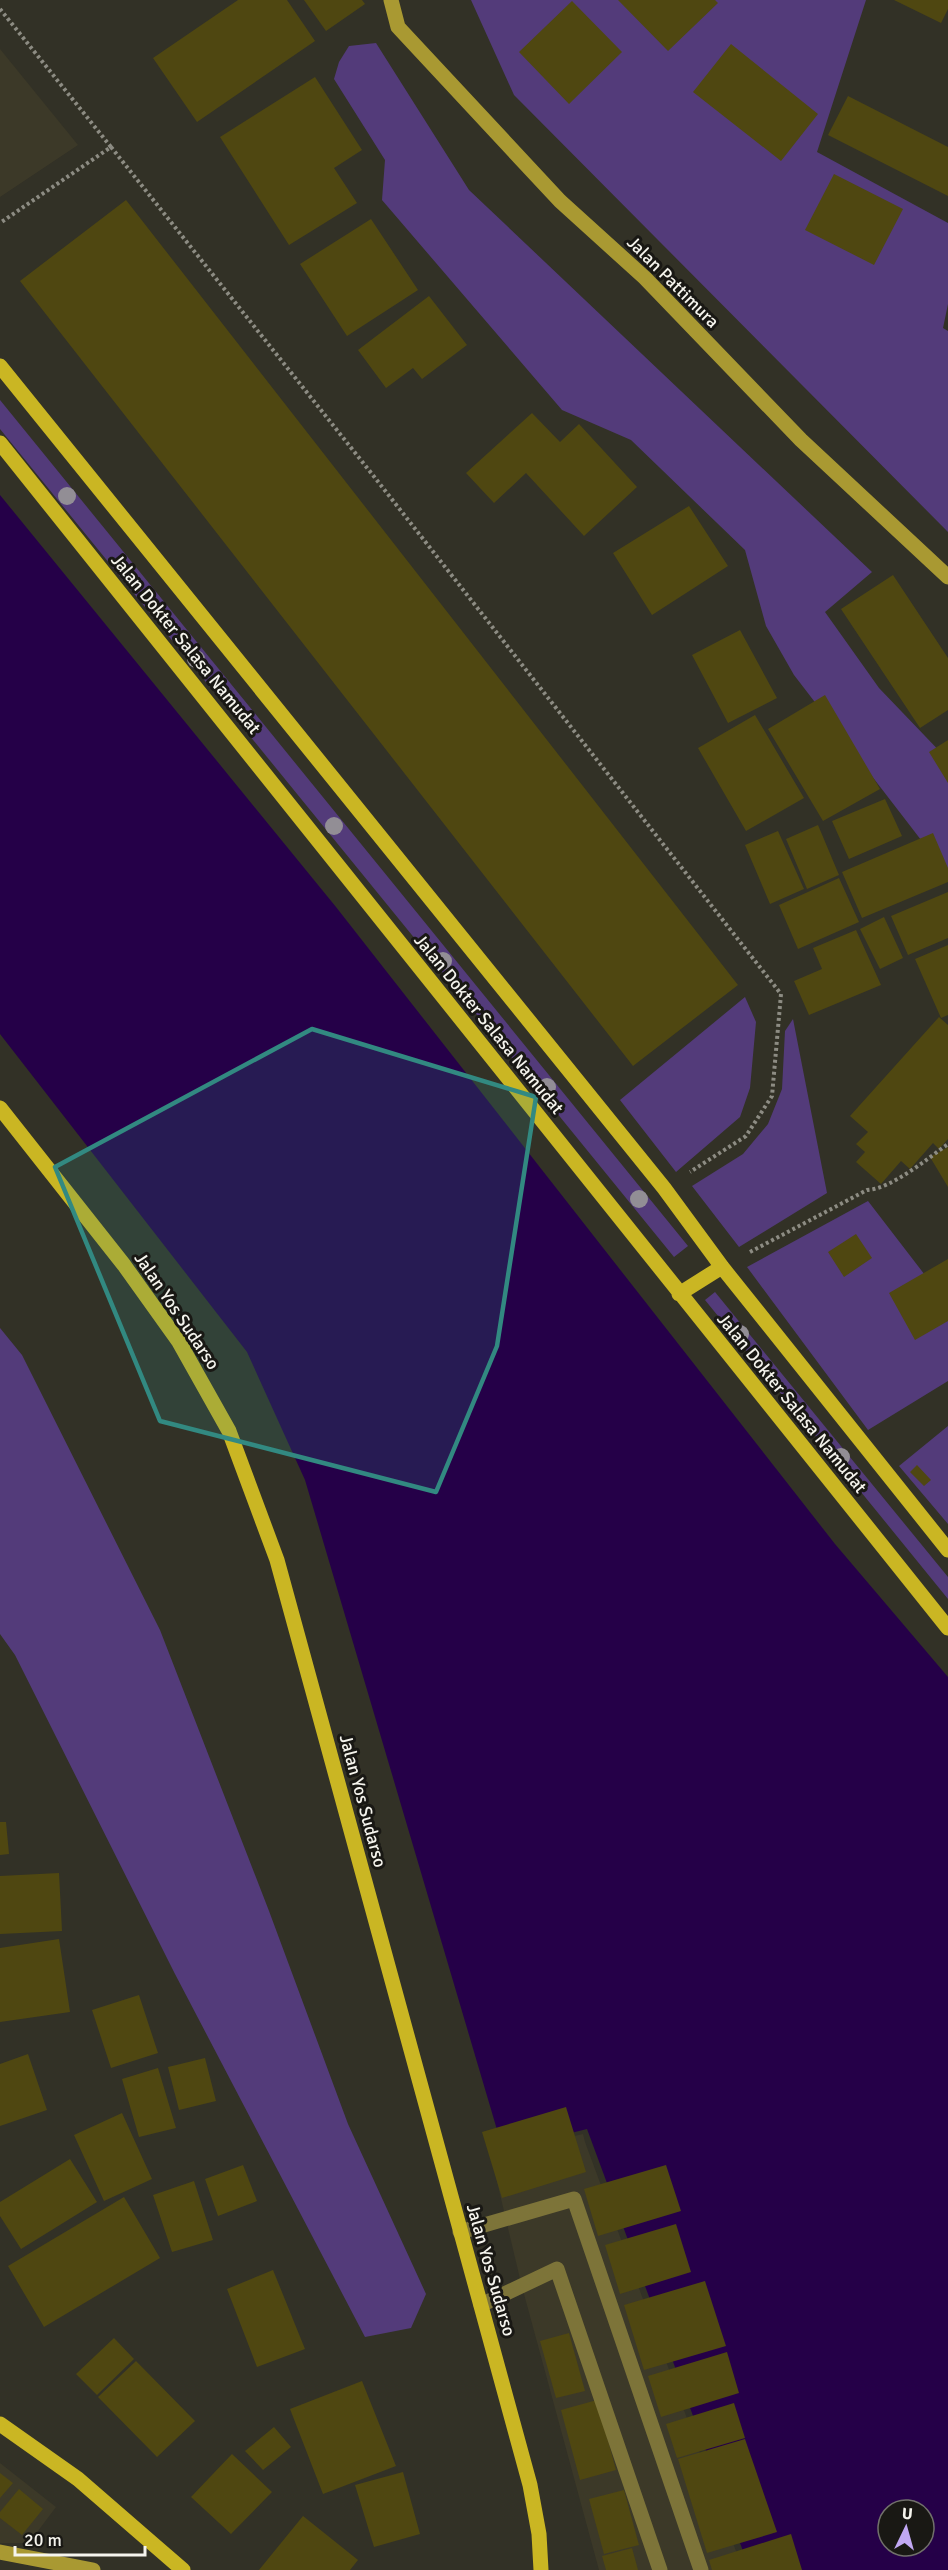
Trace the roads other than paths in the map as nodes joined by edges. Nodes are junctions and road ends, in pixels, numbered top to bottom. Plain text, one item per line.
1 (391, 0) edge
2 (0, 366) edge
3 (0, 443) edge
4 (948, 577) edge
5 (0, 1108) edge
6 (722, 1267) junction
7 (679, 1294) junction
8 (948, 1550) edge
9 (948, 1628) edge
10 (460, 2232) junction
11 (481, 2304) junction
12 (0, 2424) edge
13 (0, 2552) edge
14 (93, 2570) edge
15 (183, 2570) edge
16 (541, 2570) edge
17 (660, 2570) edge
18 (701, 2570) edge

1 - 4 main road, Jalan Pattimura
2 - 6 main road, Jalan Dokter Salasa Namudat
3 - 7 main road, Jalan Dokter Salasa Namudat
5 - 10 main road, Jalan Yos Sudarso
6 - 7 main road
6 - 8 main road, Jalan Dokter Salasa Namudat
7 - 9 main road, Jalan Dokter Salasa Namudat
10 - 11 main road, Jalan Yos Sudarso
10 - 18 street
11 - 16 main road, Jalan Yos Sudarso
11 - 17 street
12 - 15 main road
13 - 14 main road

